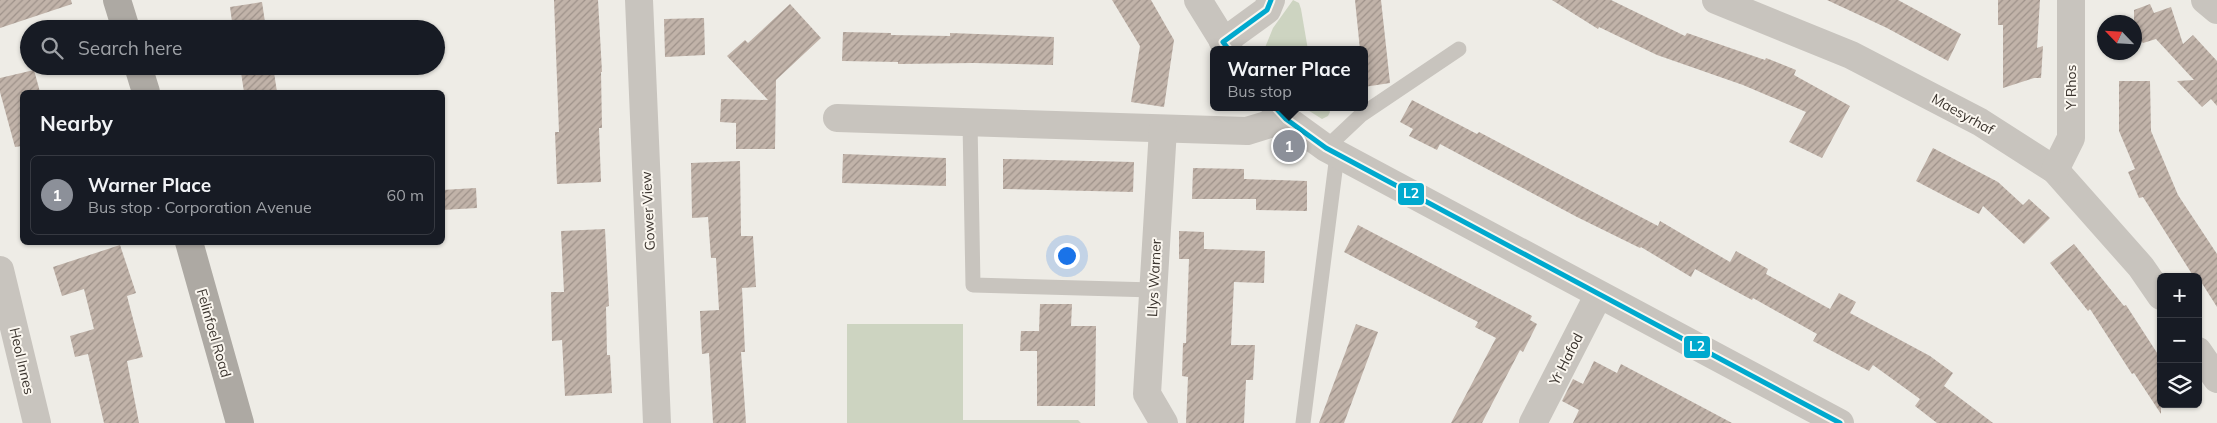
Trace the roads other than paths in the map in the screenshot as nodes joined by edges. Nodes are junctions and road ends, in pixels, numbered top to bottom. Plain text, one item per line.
1 (117, 0) edge
2 (639, 0) edge
3 (1198, 0) edge
4 (1271, 0) edge
5 (1716, 0) edge
6 (2071, 0) edge
7 (2205, 0) edge
8 (2217, 10) edge
9 (123, 20) edge
10 (1226, 46) edge
11 (1459, 49) dead end
12 (141, 75) edge
13 (145, 90) edge
14 (1368, 110) edge
15 (1367, 111) edge
16 (1280, 113) edge
17 (837, 118) dead end
18 (970, 122) junction
19 (1163, 128) junction
20 (1331, 152) junction
21 (2055, 170) junction
22 (190, 245) edge
23 (0, 270) edge
24 (1154, 290) junction
25 (2157, 290) edge
26 (1598, 296) junction
27 (2202, 358) edge
28 (2217, 379) edge
29 (37, 423) edge
30 (240, 423) edge
31 (657, 423) edge
32 (1164, 423) edge
33 (1303, 423) edge
34 (1533, 423) edge
35 (1840, 423) edge

1 - 9 main road
2 - 31 street, Gower View
3 - 10 street
4 - 10 street
5 - 21 street, Maesyrhaf
6 - 21 street, Y Rhos
7 - 8 street
11 - 14 lane
12 - 13 main road
15 - 20 lane
16 - 19 street
16 - 20 street
17 - 18 street
18 - 19 street
18 - 24 lane
19 - 24 street, Llys Warner
20 - 26 street
20 - 33 lane
21 - 25 street, Maesyrhaf
22 - 30 main road, Felinfoel Road
23 - 29 street, Heol Innes
24 - 32 street, Llys Warner
26 - 34 street, Yr Hafod
26 - 35 street
27 - 28 street

